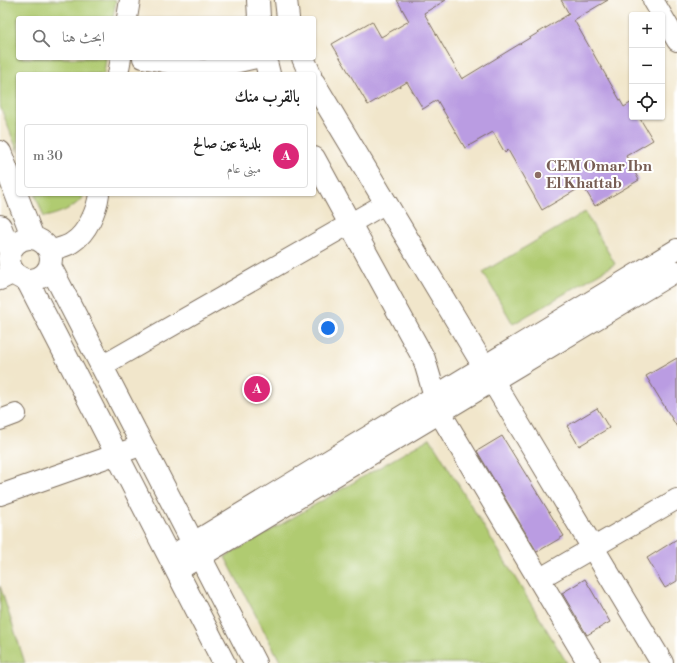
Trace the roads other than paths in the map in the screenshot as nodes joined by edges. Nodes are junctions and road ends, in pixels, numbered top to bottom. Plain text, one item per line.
1 (130, 0) edge
2 (258, 0) edge
3 (286, 0) edge
4 (653, 0) edge
5 (127, 16) edge
6 (259, 16) edge
7 (288, 16) edge
8 (677, 40) edge
9 (120, 60) edge
10 (152, 60) edge
11 (247, 60) edge
12 (266, 60) edge
13 (303, 60) edge
14 (118, 72) edge
15 (269, 72) edge
16 (309, 72) edge
17 (316, 86) edge
18 (0, 152) edge
19 (316, 162) edge
20 (16, 194) edge
21 (17, 196) edge
22 (99, 196) edge
23 (386, 203) junction
24 (350, 224) junction
25 (0, 226) edge
26 (33, 238) junction
27 (677, 249) edge
28 (50, 258) junction
29 (13, 271) edge
30 (677, 271) edge
31 (102, 366) junction
32 (488, 374) junction
33 (438, 404) junction
34 (143, 445) junction
35 (116, 454) junction
36 (0, 494) edge
37 (677, 499) edge
38 (593, 547) junction
39 (197, 550) junction
40 (173, 564) junction
41 (539, 579) junction
42 (224, 663) edge
43 (255, 663) edge
44 (589, 663) edge
45 (662, 663) edge

1 - 5 street
2 - 6 main road
3 - 7 main road
4 - 8 street
9 - 14 street
10 - 11 street
12 - 15 main road
13 - 16 main road
17 - 23 main road
18 - 20 main road
19 - 24 main road
21 - 26 main road
22 - 28 street
23 - 24 street
23 - 32 main road
24 - 31 street
24 - 33 main road
25 - 29 main road
26 - 28 main road
26 - 29 main road
27 - 32 street
28 - 29 main road
28 - 31 main road
29 - 35 main road
30 - 32 street
31 - 34 main road
32 - 33 street
32 - 38 main road
33 - 39 street
33 - 41 main road
34 - 35 street
34 - 39 main road
35 - 36 street
35 - 40 main road
37 - 38 street
38 - 41 street
38 - 45 main road
39 - 40 street
39 - 43 main road
40 - 42 main road
41 - 44 main road

